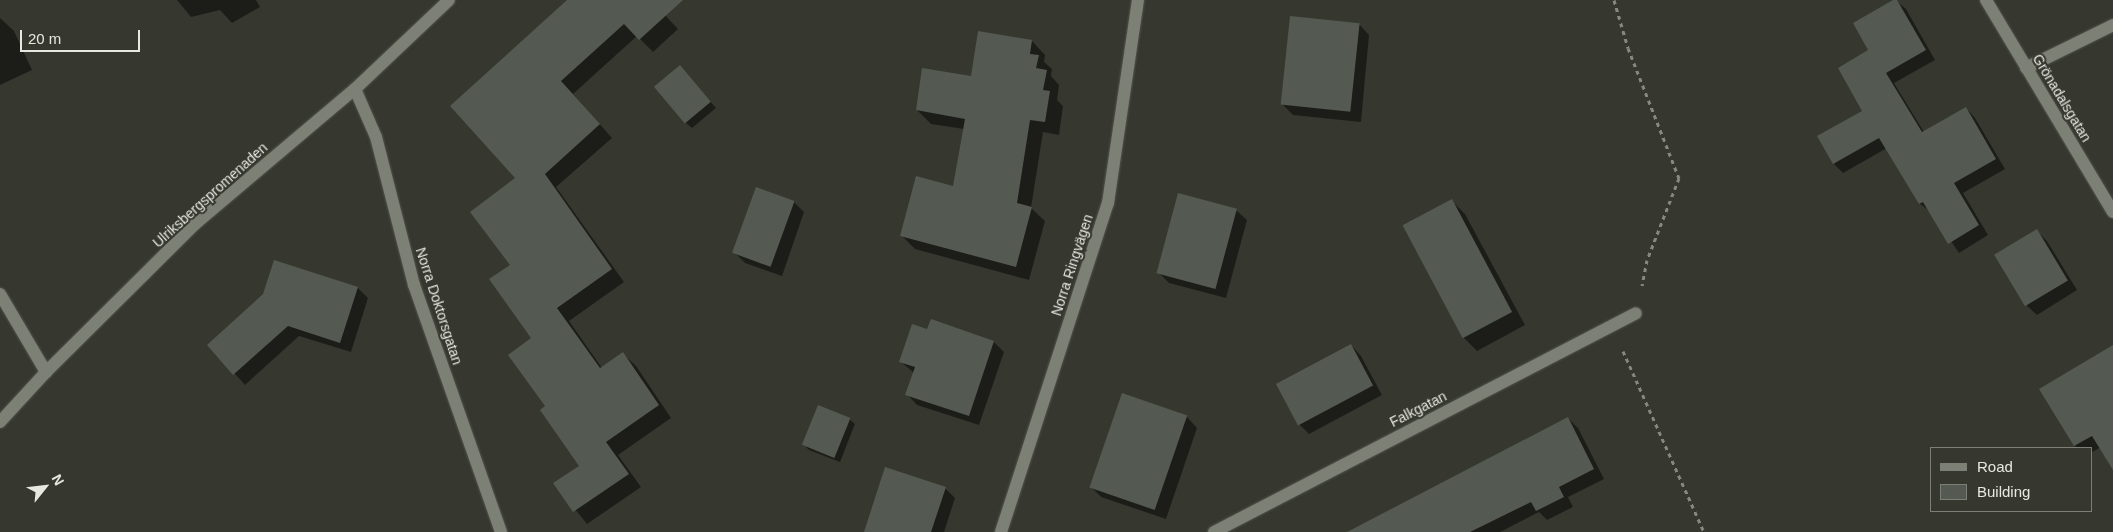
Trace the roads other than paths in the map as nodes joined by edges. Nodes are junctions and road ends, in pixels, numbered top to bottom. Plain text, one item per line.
1 (449, 0) edge
2 (1138, 0) edge
3 (1986, 0) edge
4 (2113, 25) edge
5 (2026, 68) junction
6 (355, 89) junction
7 (2113, 212) edge
8 (0, 294) edge
9 (1636, 313) road end
10 (46, 372) junction
11 (0, 422) edge
12 (501, 532) edge
13 (1001, 532) edge
14 (1214, 532) edge

1 - 6 street, Ulriksbergspromenaden
2 - 13 street, Norra Ringvägen
3 - 5 street, Grönadalsgatan
4 - 5 street
5 - 7 street, Grönadalsgatan
6 - 10 street, Ulriksbergspromenaden
6 - 12 street, Norra Doktorsgatan
8 - 10 street
9 - 14 street, Falkgatan
10 - 11 street, Ulriksbergspromenaden

